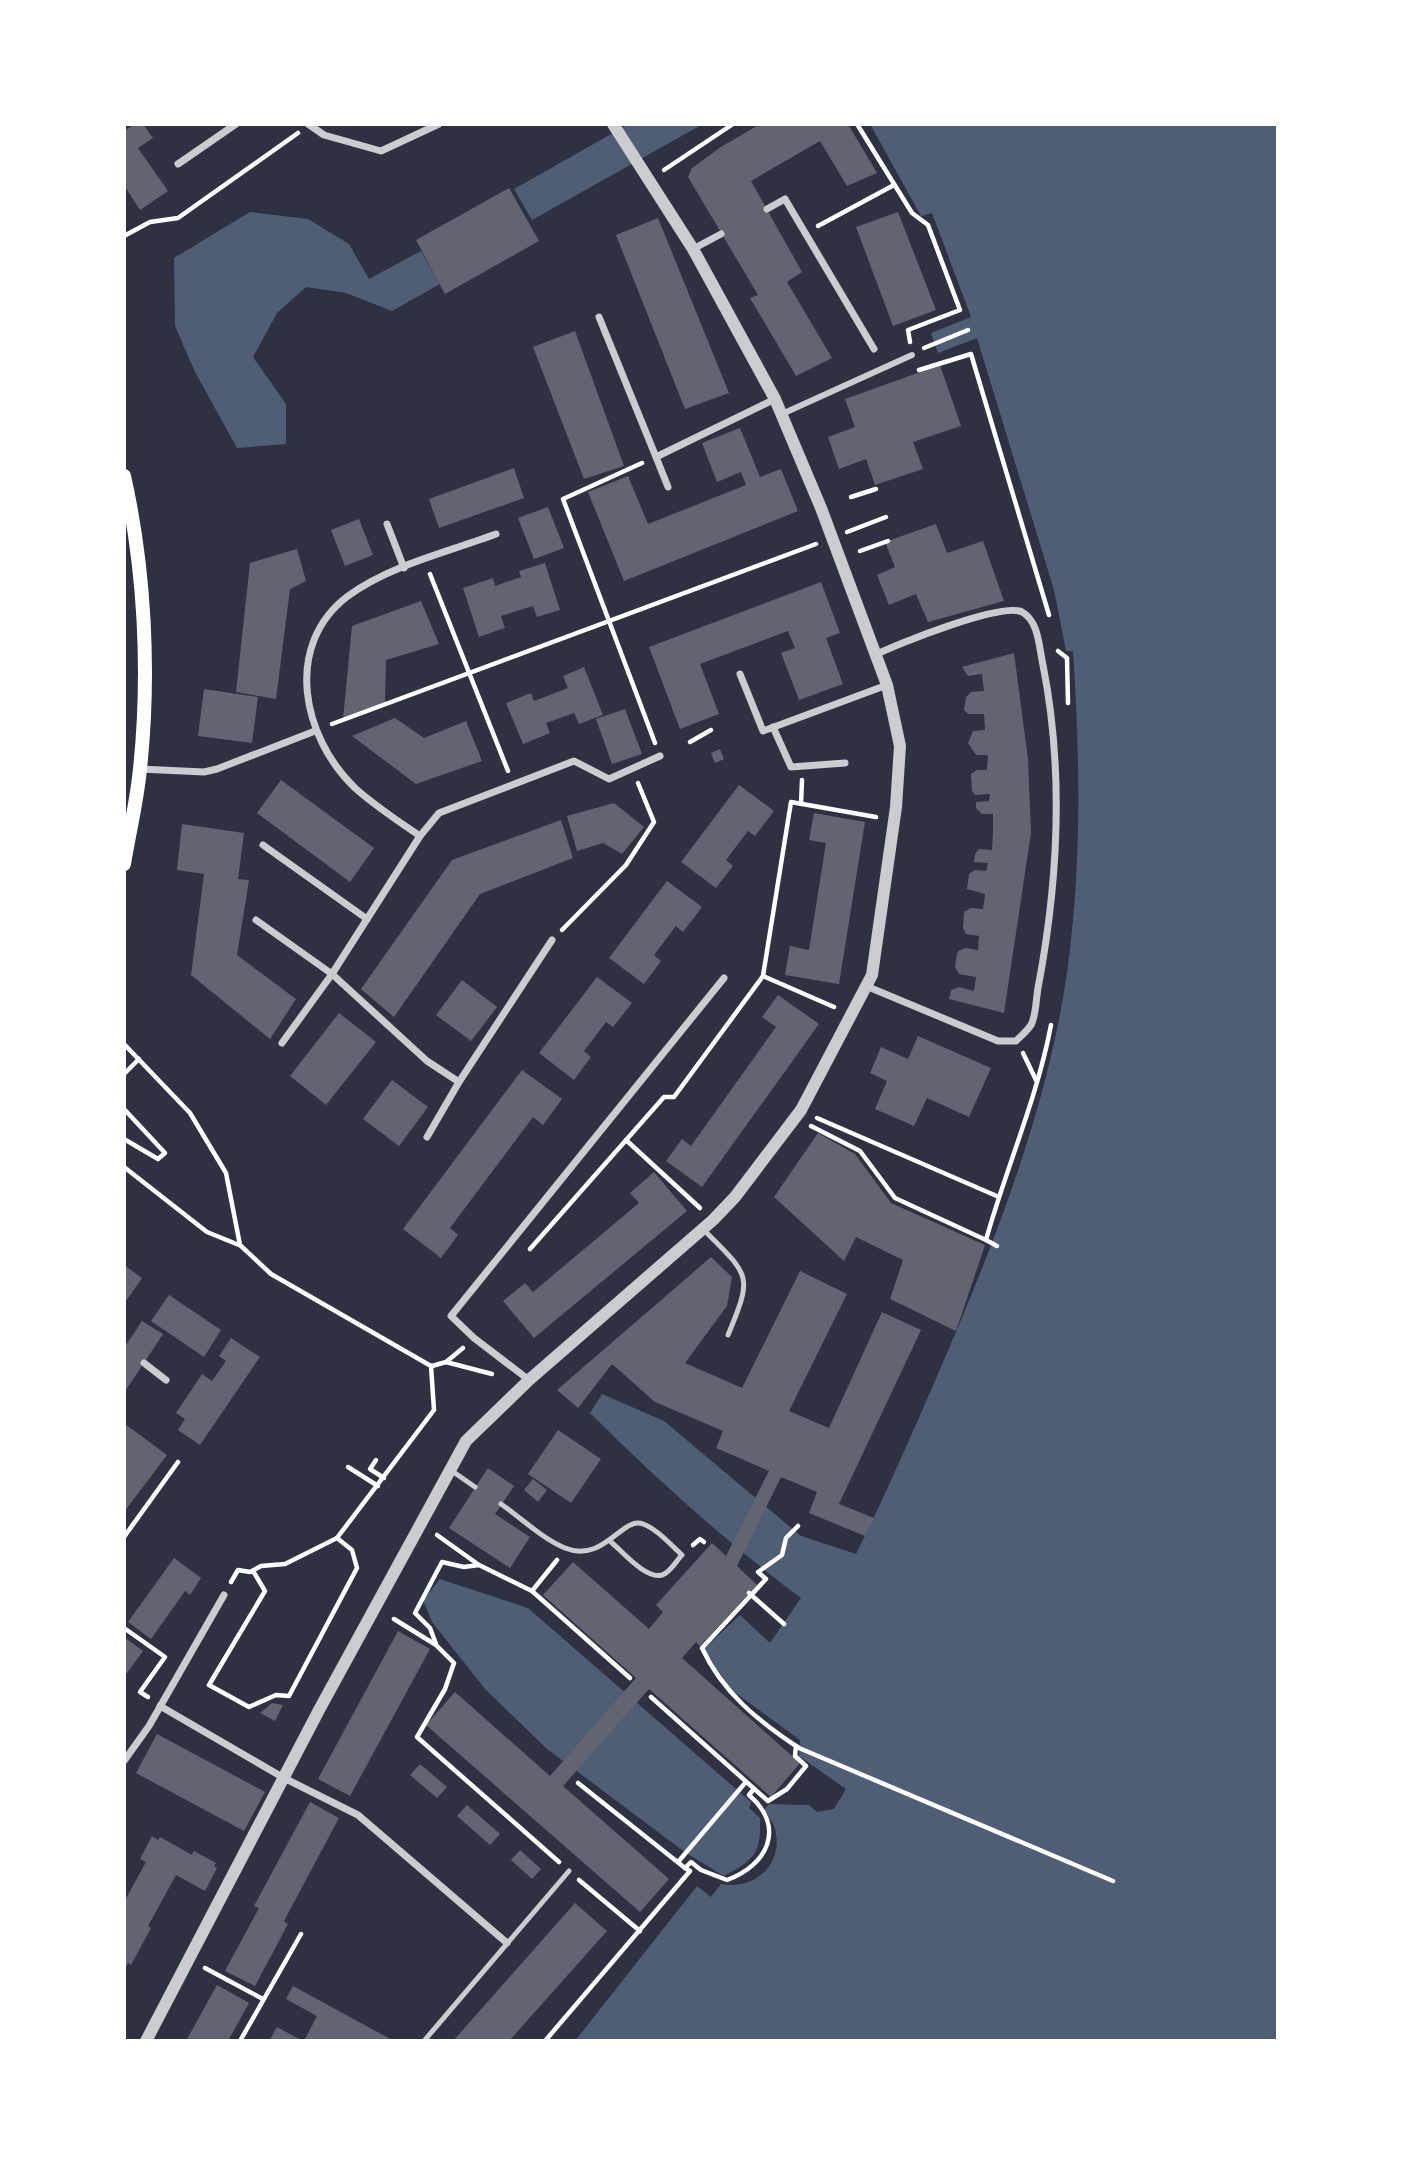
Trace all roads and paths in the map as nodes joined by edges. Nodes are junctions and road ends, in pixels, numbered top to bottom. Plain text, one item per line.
1 (236, 124) edge
2 (439, 124) edge
3 (613, 124) edge
4 (733, 124) edge
5 (857, 124) edge
6 (309, 125) edge
7 (178, 164) dead end
8 (648, 181) junction
9 (894, 185) junction
10 (766, 209) dead end
11 (806, 233) junction
12 (720, 234) dead end
13 (124, 236) edge
14 (693, 249) junction
15 (599, 317) dead end
16 (968, 330) dead end
17 (874, 349) dead end
18 (912, 355) junction
19 (775, 399) junction
20 (782, 414) junction
21 (656, 457) junction
22 (626, 470) dead end
23 (124, 476) edge
24 (668, 486) dead end
25 (876, 489) dead end
26 (850, 497) dead end
27 (886, 517) dead end
28 (387, 524) dead end
29 (856, 528) dead end
30 (496, 534) dead end
31 (831, 538) junction
32 (888, 541) dead end
33 (860, 551) dead end
34 (425, 560) junction
35 (404, 568) junction
36 (1046, 601) dead end
37 (608, 620) junction
38 (875, 654) junction
39 (469, 673) junction
40 (740, 674) dead end
41 (887, 685) junction
42 (773, 727) junction
43 (711, 730) dead end
44 (315, 731) junction
45 (691, 742) dead end
46 (660, 756) joint
47 (845, 763) dead end
48 (632, 768) junction
49 (140, 769) junction
50 (513, 784) junction
51 (420, 836) junction
52 (263, 845) dead end
53 (124, 864) edge
54 (367, 919) junction
55 (256, 920) dead end
56 (552, 940) joint
57 (332, 974) junction
58 (764, 976) dead end
59 (724, 978) dead end
60 (866, 986) junction
61 (850, 1015) junction
62 (1016, 1041) junction
63 (282, 1043) dead end
64 (124, 1044) edge
65 (139, 1059) junction
66 (124, 1074) edge
67 (459, 1082) junction
68 (124, 1109) edge
69 (821, 1120) dead end
70 (813, 1126) dead end
71 (427, 1137) dead end
72 (124, 1139) edge
73 (626, 1140) dead end
74 (124, 1167) edge
75 (999, 1197) junction
76 (708, 1225) junction
77 (988, 1242) junction
78 (240, 1245) junction
79 (997, 1246) dead end
80 (728, 1335) dead end
81 (474, 1338) junction
82 (446, 1362) junction
83 (144, 1363) dead end
84 (432, 1366) junction
85 (516, 1370) junction
86 (166, 1380) dead end
87 (529, 1380) junction
88 (376, 1460) dead end
89 (178, 1462) dead end
90 (348, 1466) dead end
91 (450, 1469) junction
92 (384, 1478) junction
93 (378, 1486) junction
94 (475, 1487) dead end
95 (502, 1504) dead end
96 (798, 1526) dead end
97 (437, 1535) dead end
98 (124, 1537) edge
99 (337, 1538) junction
100 (611, 1542) junction
101 (566, 1548) junction
102 (479, 1564) junction
103 (253, 1571) junction
104 (532, 1591) junction
105 (750, 1594) junction
106 (223, 1595) joint
107 (394, 1619) dead end
108 (784, 1624) dead end
109 (124, 1629) edge
110 (436, 1645) junction
111 (165, 1657) dead end
112 (630, 1678) dead end
113 (651, 1697) dead end
114 (160, 1706) junction
115 (798, 1747) junction
116 (124, 1761) edge
117 (284, 1778) junction
118 (578, 1783) dead end
119 (745, 1783) junction
120 (753, 1790) junction
121 (678, 1862) junction
122 (685, 1868) junction
123 (569, 1871) junction
124 (1113, 1881) dead end
125 (640, 1931) junction
126 (301, 1934) dead end
127 (507, 1943) junction
128 (217, 1974) dead end
129 (263, 1999) junction
130 (146, 2041) edge
131 (240, 2041) edge
132 (424, 2041) edge
133 (545, 2041) edge

1 - 7 street
2 - 6 street
3 - 8 street
4 - 8 path
5 - 9 path
6 - 13 path
8 - 14 street
9 - 11 path
9 - 18 path
10 - 11 street
11 - 17 street
12 - 14 street
14 - 19 street
15 - 21 street
16 - 18 path
18 - 20 street
18 - 36 path
19 - 20 street
19 - 21 street
20 - 31 street
21 - 24 street
22 - 37 path
23 - 49 main road
25 - 26 path
27 - 29 path
28 - 35 street
30 - 34 street
31 - 37 path
31 - 38 street
32 - 33 path
34 - 35 street
34 - 39 path
35 - 44 street
37 - 39 path
37 - 46 path
38 - 41 street
38 - 62 street
39 - 44 path
39 - 50 path
40 - 42 street
41 - 42 street
41 - 60 street
42 - 47 street
43 - 45 path
44 - 49 street
44 - 51 street
46 - 48 street
48 - 50 street
48 - 56 path
49 - 53 main road
50 - 51 street
51 - 54 street
52 - 54 street
54 - 57 street
55 - 57 street
56 - 67 street
57 - 63 street
57 - 67 street
58 - 61 path
59 - 81 street
60 - 61 street
60 - 62 street
61 - 76 street
62 - 75 path
64 - 65 path
65 - 66 path
65 - 78 path
67 - 71 street
68 - 72 path
69 - 75 path
70 - 77 path
73 - 76 path
74 - 78 path
75 - 77 path
76 - 80 lane
76 - 87 street
77 - 79 path
78 - 84 path
81 - 82 path
81 - 85 street
82 - 84 path
82 - 85 path
83 - 86 street
84 - 92 path
85 - 87 street
87 - 91 street
88 - 92 path
89 - 98 path
90 - 93 path
91 - 94 lane
91 - 117 street
92 - 93 path
93 - 99 path
95 - 101 lane
96 - 105 path
97 - 102 path
99 - 103 path
99 - 103 path
100 - 100 lane
100 - 101 lane
101 - 104 path
102 - 104 path
102 - 110 path
103 - 106 path
104 - 112 path
105 - 108 path
105 - 115 path
106 - 114 street
107 - 110 path
109 - 111 path
110 - 123 path
113 - 119 path
114 - 116 street
114 - 117 street
115 - 120 path
115 - 124 path
117 - 127 street
117 - 130 street
118 - 121 path
119 - 120 path
119 - 121 path
120 - 122 path
121 - 122 path
122 - 125 path
123 - 125 path
123 - 127 lane
125 - 133 path
126 - 129 path
127 - 132 lane
128 - 129 path
129 - 131 path

